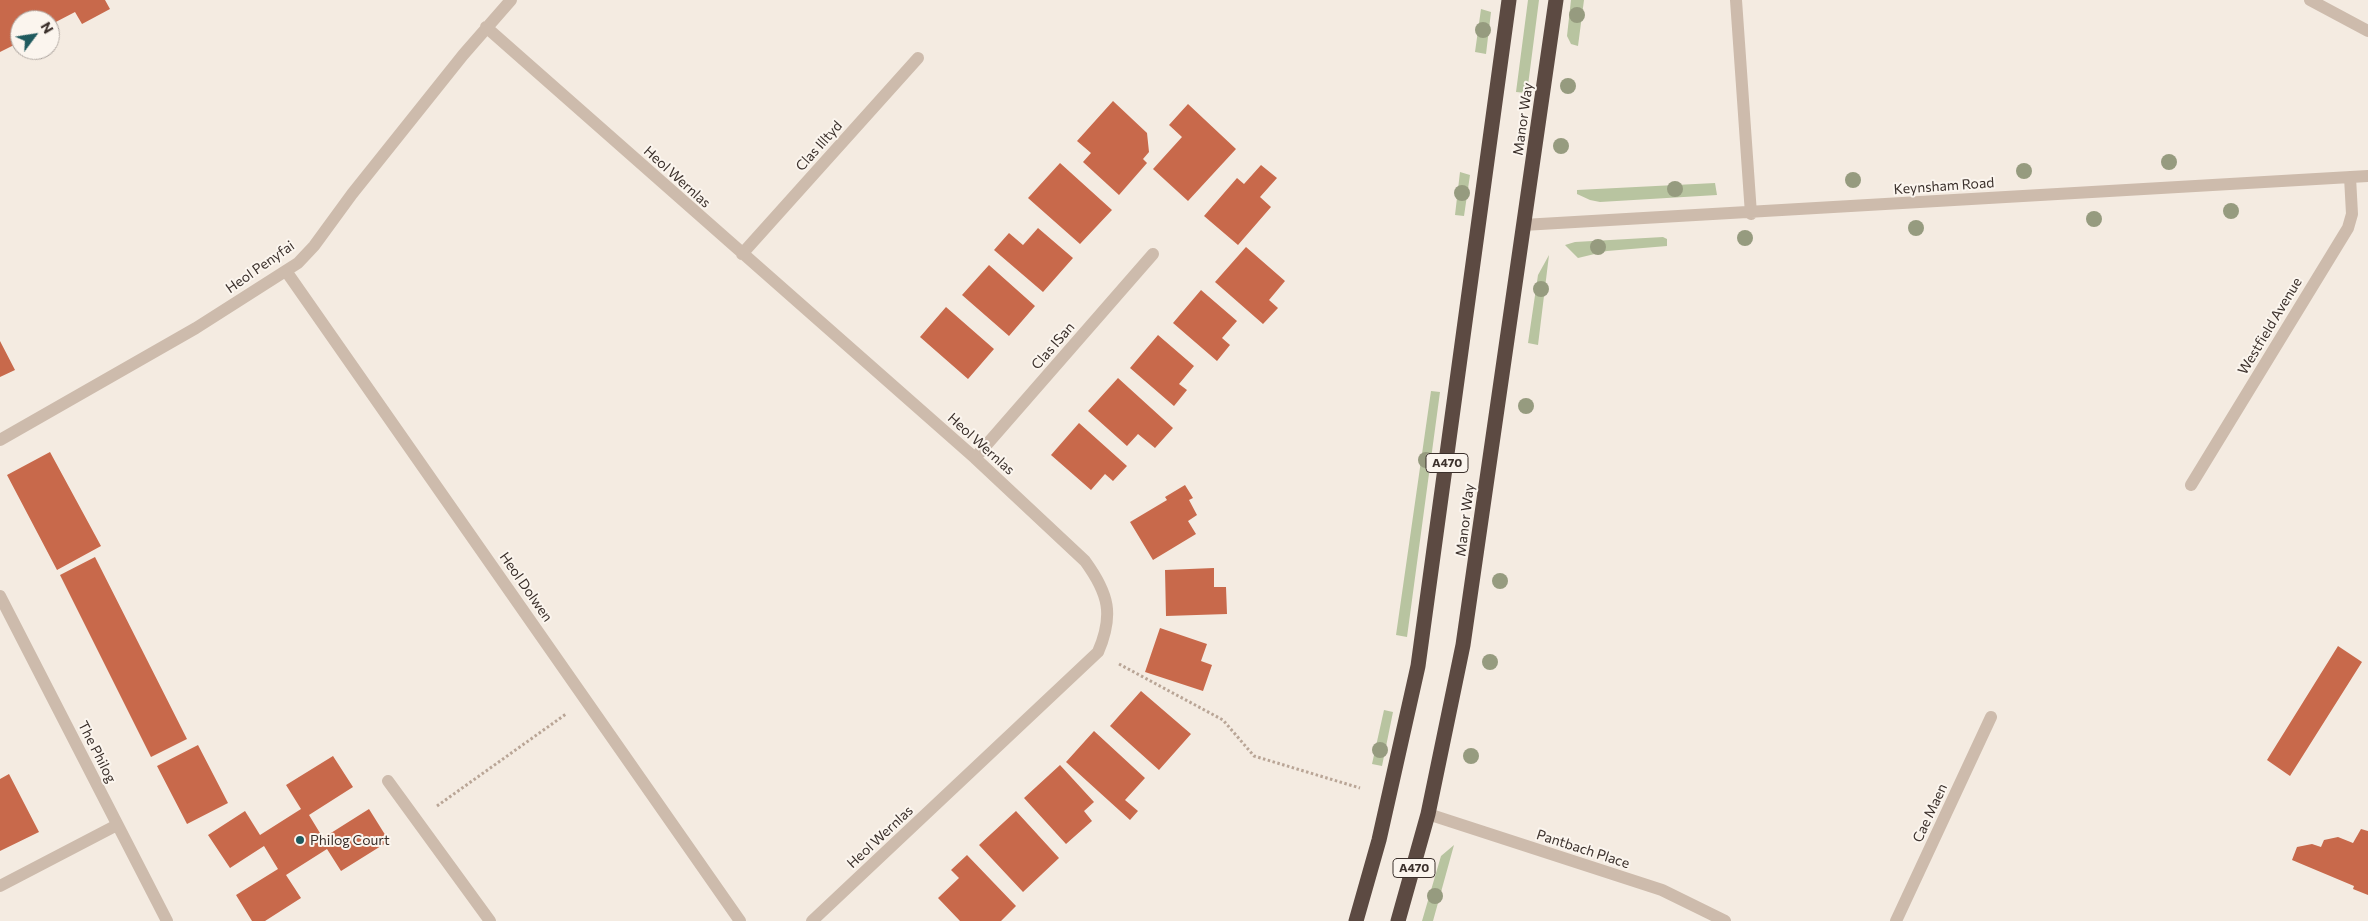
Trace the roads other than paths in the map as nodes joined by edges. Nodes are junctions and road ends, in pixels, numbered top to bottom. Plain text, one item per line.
1 (511, 0) edge
2 (1509, 0) edge
3 (1556, 0) edge
4 (1736, 0) edge
5 (2310, 0) edge
6 (486, 27) junction
7 (2368, 31) edge
8 (918, 58) dead end
9 (2368, 176) edge
10 (2350, 177) junction
11 (1751, 214) junction
12 (1523, 225) junction
13 (742, 254) junction
14 (1153, 254) dead end
15 (286, 271) junction
16 (0, 440) edge
17 (976, 458) junction
18 (2191, 484) dead end
19 (0, 596) edge
20 (1991, 717) dead end
21 (388, 781) dead end
22 (1428, 814) junction
23 (117, 825) junction
24 (0, 886) edge
25 (167, 921) edge
26 (490, 921) edge
27 (740, 921) edge
28 (812, 921) edge
29 (1356, 921) edge
30 (1398, 921) edge
31 (1725, 921) edge
32 (1896, 921) edge

1 - 6 street, Heol Penyfai
2 - 29 highway, Manor Way / A470
3 - 12 highway, Manor Way / A470
4 - 11 street
5 - 7 street
6 - 13 street, Heol Wernlas
6 - 15 street, Heol Penyfai
8 - 13 street, Clas Illtyd
9 - 10 street, Keynsham Road
10 - 11 street, Keynsham Road
10 - 18 street, Westfield Avenue
11 - 12 street, Keynsham Road
12 - 22 highway, Manor Way / A470
13 - 17 street, Heol Wernlas
14 - 17 street, Clas ISan
15 - 16 street, Heol Penyfai
15 - 27 street, Heol Dolwen
17 - 28 street, Heol Wernlas
19 - 23 street, The Philog
20 - 32 street, Cae Maen
21 - 26 street
22 - 30 highway, Manor Way / A470
22 - 31 street, Pantbach Place
23 - 24 street
23 - 25 street, The Philog

